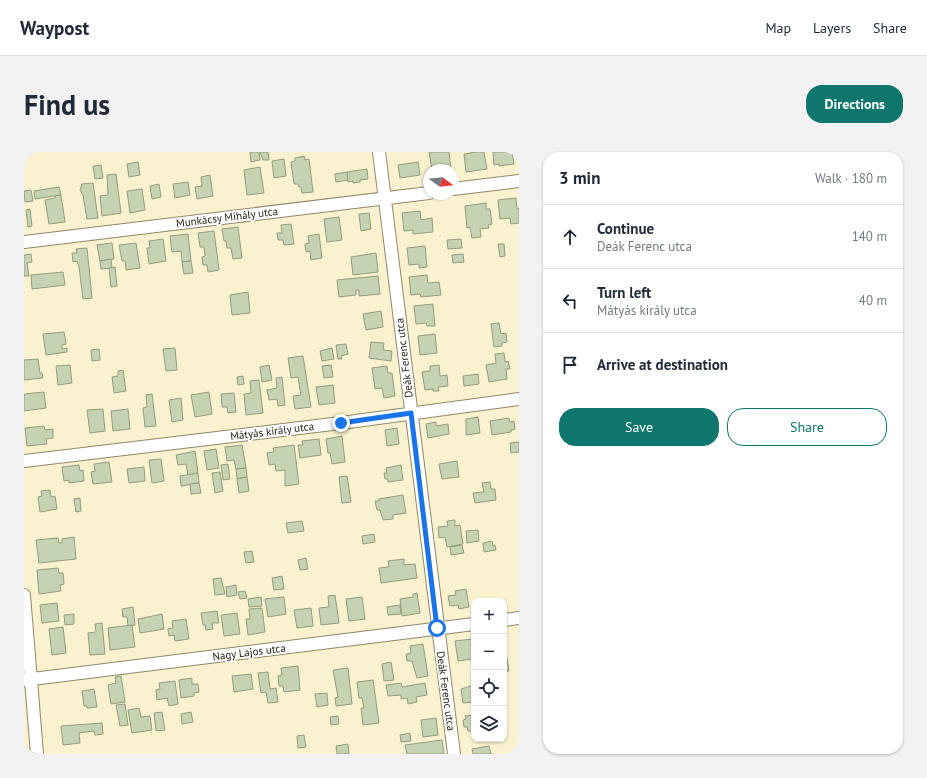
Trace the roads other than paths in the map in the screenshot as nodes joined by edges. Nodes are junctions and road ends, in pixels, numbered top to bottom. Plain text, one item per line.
1 (379, 152) edge
2 (519, 181) edge
3 (459, 189) edge
4 (423, 193) edge
5 (384, 198) junction
6 (24, 242) edge
7 (519, 399) edge
8 (411, 413) junction
9 (24, 461) edge
10 (24, 594) edge
11 (519, 618) edge
12 (507, 620) edge
13 (471, 624) edge
14 (437, 628) junction
15 (27, 680) edge
16 (37, 754) edge
17 (454, 754) edge

1 - 5 street, Deák Ferenc utca
2 - 3 street
4 - 5 street, Munkácsy Mihály utca
5 - 6 street, Munkácsy Mihály utca
5 - 8 street, Deák Ferenc utca
7 - 8 street, Mátyás király utca
8 - 9 street, Mátyás király utca
8 - 14 street, Deák Ferenc utca
10 - 15 street
11 - 12 street
13 - 14 street, Nagy Lajos utca
14 - 15 street, Nagy Lajos utca
14 - 17 street, Deák Ferenc utca
15 - 16 street

